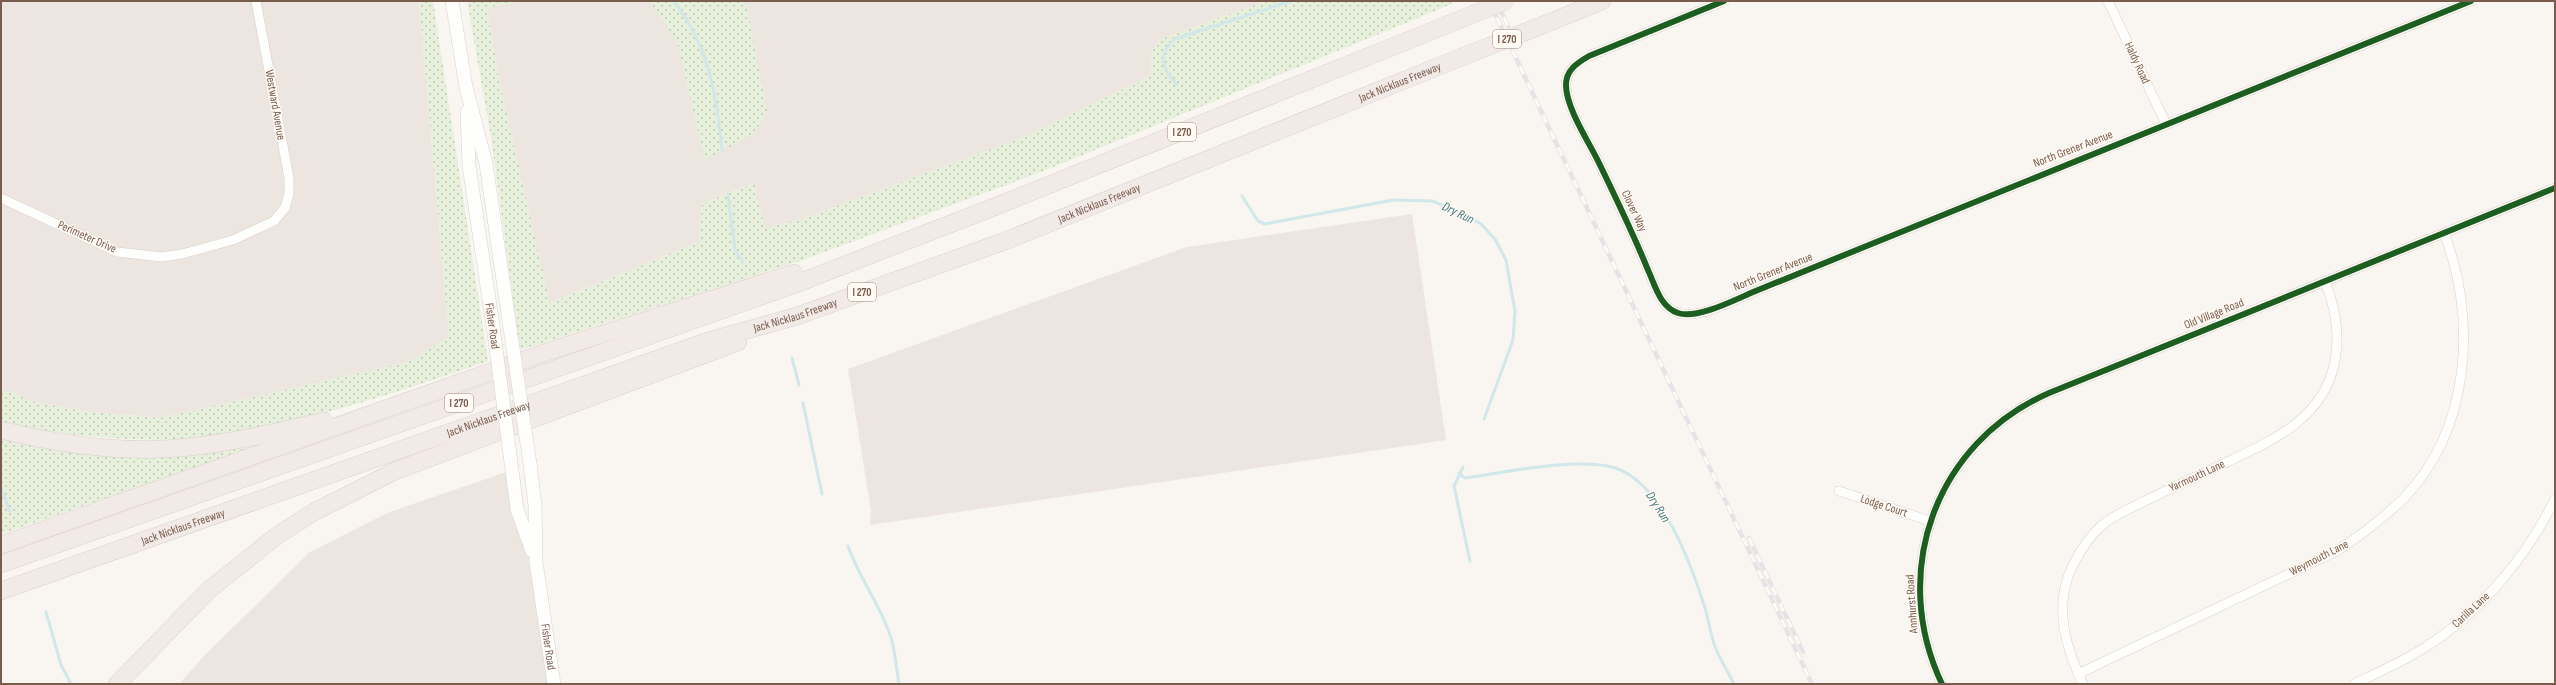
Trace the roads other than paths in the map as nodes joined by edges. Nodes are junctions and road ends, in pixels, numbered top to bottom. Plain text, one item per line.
1 (256, 1) edge
2 (452, 1) edge
3 (1506, 1) edge
4 (1602, 1) edge
5 (1724, 1) edge
6 (2108, 1) edge
7 (2471, 1) edge
8 (466, 87) junction
9 (2166, 124) junction
10 (2555, 188) edge
11 (1, 198) edge
12 (285, 208) joint
13 (2444, 233) junction
14 (914, 236) junction
15 (2325, 282) junction
16 (1684, 315) joint
17 (797, 316) junction
18 (402, 403) junction
19 (1, 430) edge
20 (1839, 491) dead end
21 (2555, 499) edge
22 (1930, 521) junction
23 (1, 545) edge
24 (536, 562) junction
25 (1, 564) edge
26 (1, 591) edge
27 (175, 623) junction
28 (2078, 674) junction
29 (117, 684) edge
30 (124, 684) edge
31 (554, 684) edge
32 (1942, 684) edge
33 (2083, 684) edge
34 (2354, 684) edge

1 - 12 street, Westward Avenue
2 - 8 main road, Fisher Road
3 - 14 highway, Jack Nicklaus Freeway / I 270, bridge
4 - 17 highway, Jack Nicklaus Freeway / I 270, bridge
5 - 16 street, Clover Way
6 - 9 street, Haldy Road
7 - 9 street, North Grener Avenue
8 - 24 main road, Fisher Road, bridge
8 - 24 main road, Fisher Road, bridge
9 - 16 street, North Grener Avenue
10 - 13 street, Old Village Road
11 - 12 street, Perimeter Drive
13 - 15 street, Old Village Road
13 - 28 street, Weymouth Lane
14 - 18 highway
14 - 25 highway, Jack Nicklaus Freeway / I 270
15 - 22 street, Old Village Road
15 - 28 street, Yarmouth Lane
17 - 26 highway, Jack Nicklaus Freeway / I 270
17 - 27 highway
18 - 19 highway
18 - 23 highway
20 - 22 street, Lodge Court
21 - 34 street, Carilla Lane
22 - 32 street, Annhurst Road
24 - 31 main road, Fisher Road
27 - 29 highway
27 - 30 highway
28 - 33 street, Yarmouth Lane

